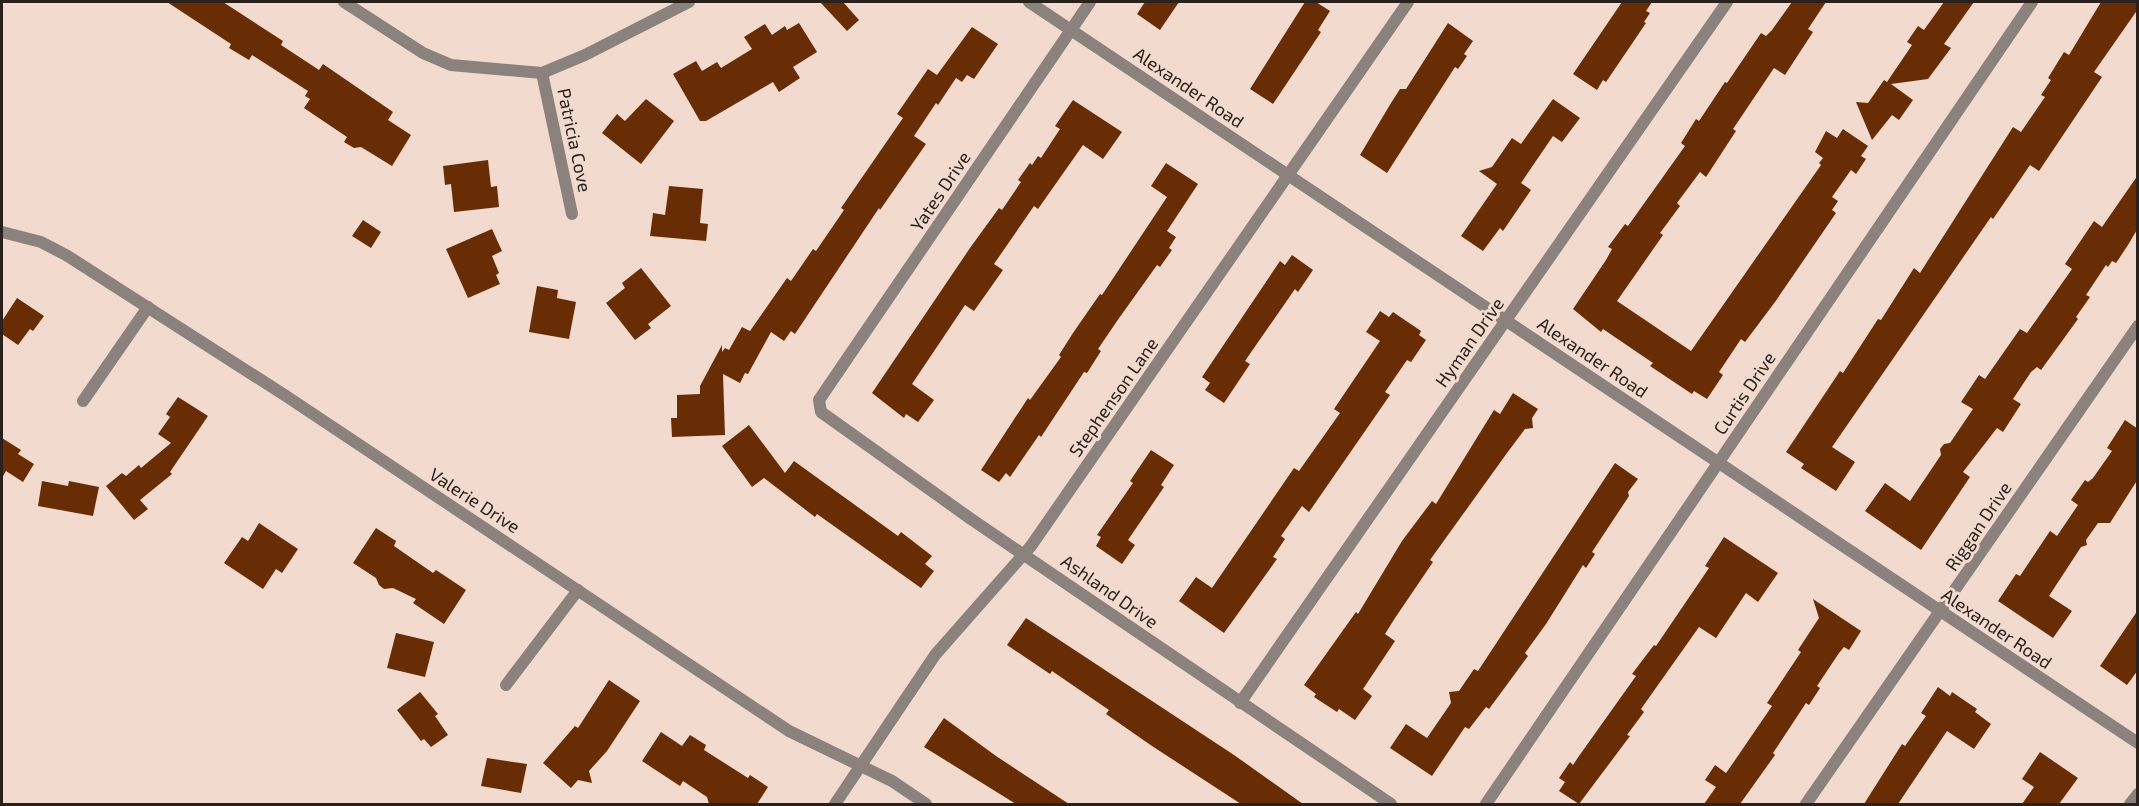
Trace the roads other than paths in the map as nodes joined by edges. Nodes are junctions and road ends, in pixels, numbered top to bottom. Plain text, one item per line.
1 (344, 2) edge
2 (689, 2) edge
3 (1029, 2) edge
4 (1090, 2) edge
5 (1408, 2) edge
6 (1727, 2) edge
7 (2032, 2) edge
8 (1071, 30) junction
9 (542, 73) junction
10 (1288, 175) junction
11 (572, 214) dead end
12 (2, 232) edge
13 (148, 307) junction
14 (1506, 320) junction
15 (2138, 326) edge
16 (819, 400) joint
17 (83, 401) dead end
18 (1718, 463) junction
19 (1024, 554) junction
20 (578, 590) junction
21 (1941, 612) junction
22 (506, 685) dead end
23 (1240, 703) junction
24 (2138, 743) edge
25 (862, 767) junction
26 (2138, 794) edge
27 (835, 804) edge
28 (926, 804) edge
29 (1391, 804) edge
30 (1486, 804) edge
31 (1806, 804) edge
32 (2130, 804) edge

1 - 9 street
2 - 9 street
3 - 8 street, Alexander Road
4 - 8 street, Yates Drive
5 - 10 street, Stephenson Lane
6 - 14 street, Hyman Drive
7 - 18 street, Curtis Drive
8 - 10 street, Alexander Road
8 - 16 street, Yates Drive
9 - 11 street, Patricia Cove
10 - 14 street, Alexander Road
10 - 19 street, Stephenson Lane
12 - 13 street, Valerie Drive
13 - 17 street
13 - 20 street, Valerie Drive
14 - 18 street, Alexander Road
14 - 23 street, Hyman Drive
15 - 21 street, Riggan Drive
16 - 19 street, Ashland Drive
18 - 21 street, Alexander Road
18 - 30 street, Curtis Drive
19 - 23 street, Ashland Drive
19 - 25 street, Stephenson Lane
20 - 22 street
20 - 25 street, Valerie Drive
21 - 24 street, Alexander Road
21 - 31 street, Riggan Drive
23 - 29 street, Ashland Drive
25 - 27 street, Stephenson Lane
25 - 28 street, Valerie Drive
26 - 32 street

